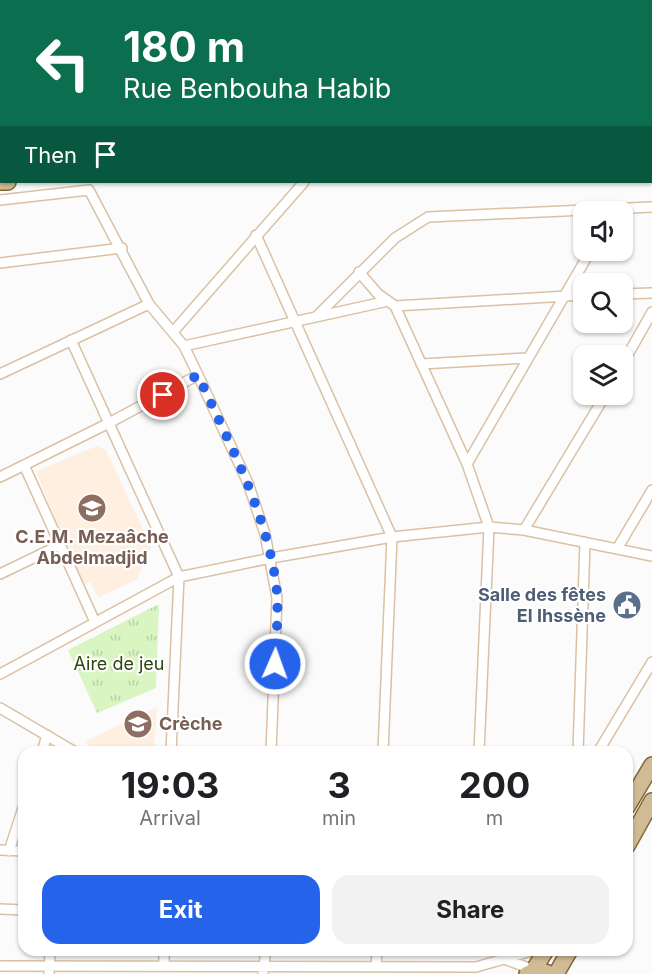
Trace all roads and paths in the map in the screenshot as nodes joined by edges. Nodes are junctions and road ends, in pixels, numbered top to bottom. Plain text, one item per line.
1 (303, 183) edge
2 (0, 200) edge
3 (652, 207) edge
4 (633, 208) edge
5 (573, 212) edge
6 (256, 235) junction
7 (122, 248) junction
8 (585, 261) edge
9 (0, 263) edge
10 (358, 272) junction
11 (652, 293) edge
12 (633, 294) edge
13 (566, 296) junction
14 (573, 296) edge
15 (149, 304) junction
16 (391, 304) junction
17 (652, 312) edge
18 (318, 316) junction
19 (297, 321) junction
20 (173, 332) junction
21 (71, 340) junction
22 (184, 346) junction
23 (633, 346) edge
24 (527, 358) junction
25 (421, 364) junction
26 (0, 374) edge
27 (198, 375) junction
28 (599, 405) edge
29 (109, 423) junction
30 (467, 464) junction
31 (24, 465) junction
32 (0, 477) edge
33 (652, 490) edge
34 (489, 527) junction
35 (524, 530) junction
36 (392, 537) junction
37 (585, 542) junction
38 (58, 546) junction
39 (617, 549) junction
40 (652, 556) edge
41 (271, 558) junction
42 (0, 574) edge
43 (179, 577) junction
44 (95, 622) junction
45 (652, 662) edge
46 (0, 674) edge
47 (0, 708) edge
48 (47, 735) junction
49 (44, 746) edge
50 (65, 746) edge
51 (171, 746) edge
52 (272, 746) edge
53 (383, 746) edge
54 (479, 746) edge
55 (578, 746) edge
56 (602, 746) edge
57 (652, 765) edge
58 (633, 797) edge
59 (652, 801) edge
60 (18, 818) edge
61 (633, 835) edge
62 (4, 850) edge
63 (0, 909) edge
64 (18, 910) edge
65 (164, 956) edge
66 (265, 956) edge
67 (377, 956) edge
68 (516, 956) edge
69 (531, 956) edge
70 (541, 956) edge
71 (566, 956) edge
72 (506, 960) junction
73 (164, 965) junction
74 (0, 966) edge
75 (376, 966) junction
76 (49, 970) edge
77 (263, 971) edge
78 (527, 973) edge
79 (551, 974) edge
80 (556, 974) edge

1 - 6 street
2 - 7 street
3 - 4 street
5 - 10 street
6 - 19 street
6 - 20 street
7 - 9 street
7 - 15 street
8 - 13 street
10 - 16 street
10 - 18 street
11 - 12 street
13 - 14 street
13 - 16 street
13 - 24 street
15 - 20 street
15 - 21 street
16 - 18 street
16 - 25 street
17 - 23 street
18 - 19 street
19 - 22 street
19 - 36 street
20 - 22 street
21 - 26 street
21 - 29 street
22 - 27 street
24 - 25 street
24 - 30 street
25 - 30 street
27 - 29 street
27 - 41 street
28 - 35 street
29 - 31 street
29 - 43 street
30 - 34 street
31 - 32 street
31 - 38 street
33 - 39 street
34 - 35 street
34 - 36 street
34 - 54 street
35 - 37 street
36 - 41 street
36 - 53 street
37 - 39 street
37 - 55 street
38 - 42 street
38 - 44 street
39 - 40 street
41 - 43 street
41 - 52 street
43 - 44 street
43 - 51 street
44 - 46 street
45 - 56 street
47 - 48 street
48 - 49 street
48 - 50 street
57 - 58 main road
59 - 61 main road
60 - 62 street
63 - 64 street
65 - 73 street
66 - 77 street
67 - 75 street
68 - 72 street
69 - 78 street
70 - 78 main road
71 - 80 main road
72 - 75 street
72 - 78 street
73 - 76 street
73 - 77 street
74 - 76 street
75 - 77 street
78 - 79 main road

